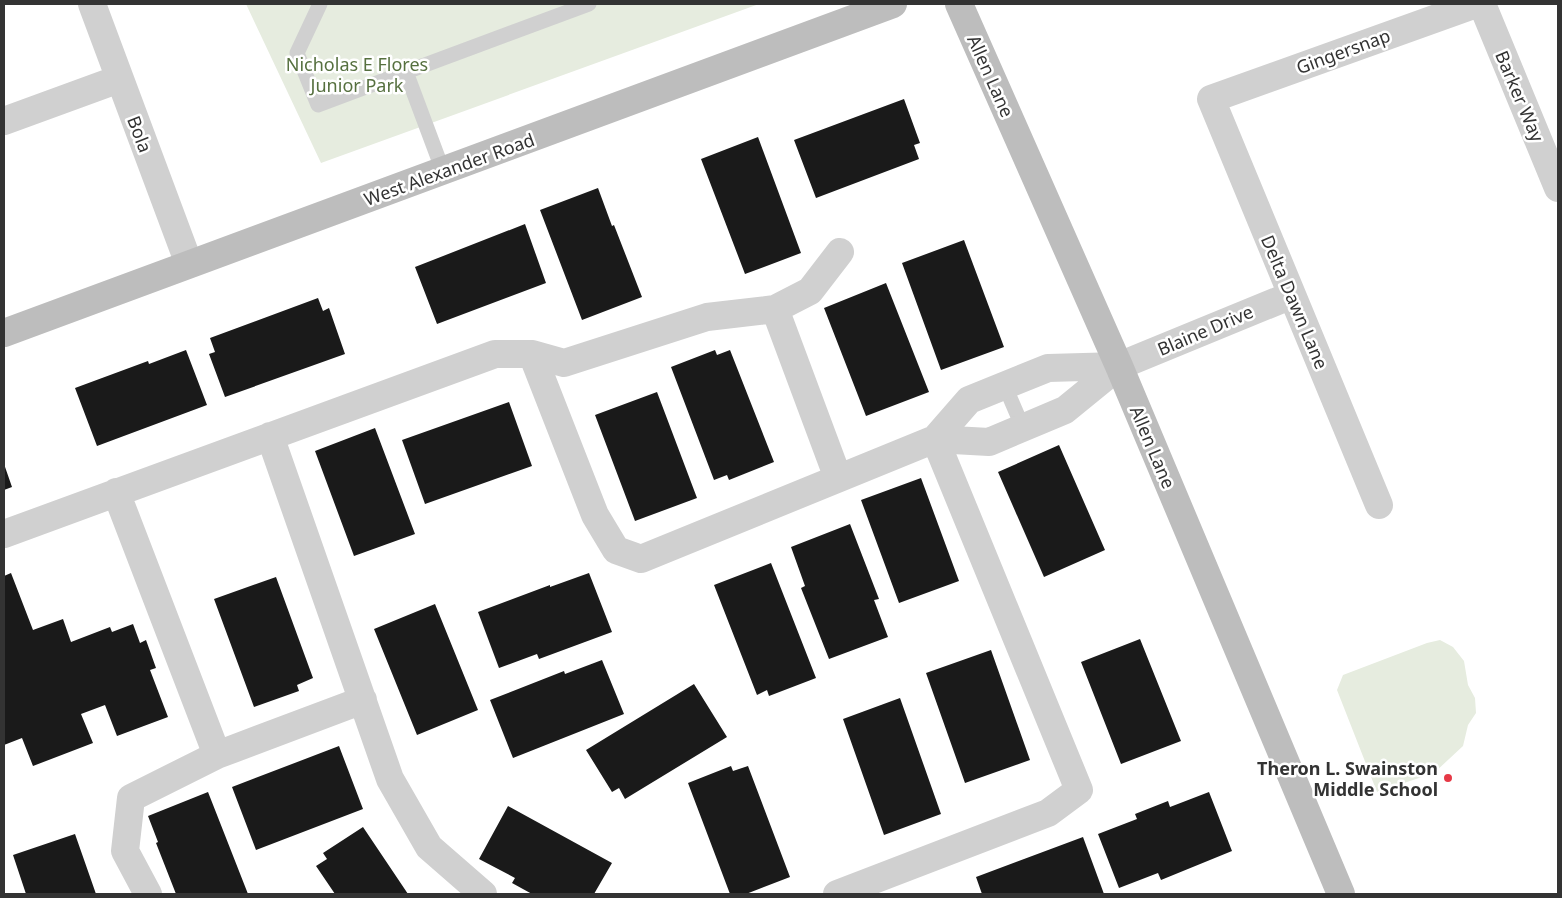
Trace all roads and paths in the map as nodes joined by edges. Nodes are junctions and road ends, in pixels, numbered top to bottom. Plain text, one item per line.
1 (92, 4) edge
2 (320, 4) edge
3 (589, 4) edge
4 (893, 4) edge
5 (959, 4) edge
6 (1476, 4) edge
7 (1482, 4) edge
8 (406, 72) junction
9 (119, 79) junction
10 (1210, 99) joint
11 (4, 121) edge
12 (443, 171) junction
13 (1558, 188) edge
14 (840, 252) dead end
15 (189, 264) junction
16 (1292, 295) junction
17 (776, 309) junction
18 (4, 333) edge
19 (532, 354) junction
20 (1119, 366) junction
21 (1005, 386) junction
22 (1023, 428) junction
23 (270, 436) junction
24 (935, 439) junction
25 (838, 478) junction
26 (116, 492) junction
27 (1379, 505) dead end
28 (4, 534) edge
29 (363, 700) junction
30 (217, 755) junction
31 (148, 894) edge
32 (483, 894) edge
33 (837, 894) edge
34 (1341, 894) edge

1 - 9 street, Bola
2 - 8 lane
3 - 8 lane
4 - 12 main road, West Alexander Road
5 - 20 main road, Allen Lane
6 - 10 street, Gingersnap
7 - 13 street, Barker Way
8 - 12 lane
9 - 11 street
9 - 15 street, Bola
10 - 16 street, Delta Dawn Lane
12 - 15 main road, West Alexander Road
14 - 17 street
15 - 18 main road, West Alexander Road
16 - 20 street, Blaine Drive
16 - 27 street, Delta Dawn Lane
17 - 19 street
17 - 25 street
19 - 23 street
19 - 25 street
20 - 21 street
20 - 22 street
20 - 34 main road, Allen Lane
21 - 22 lane
21 - 24 street
22 - 24 street
23 - 26 street
23 - 29 street
24 - 25 street
24 - 33 street
26 - 28 street
26 - 30 street
29 - 30 street
29 - 32 street
30 - 31 street

